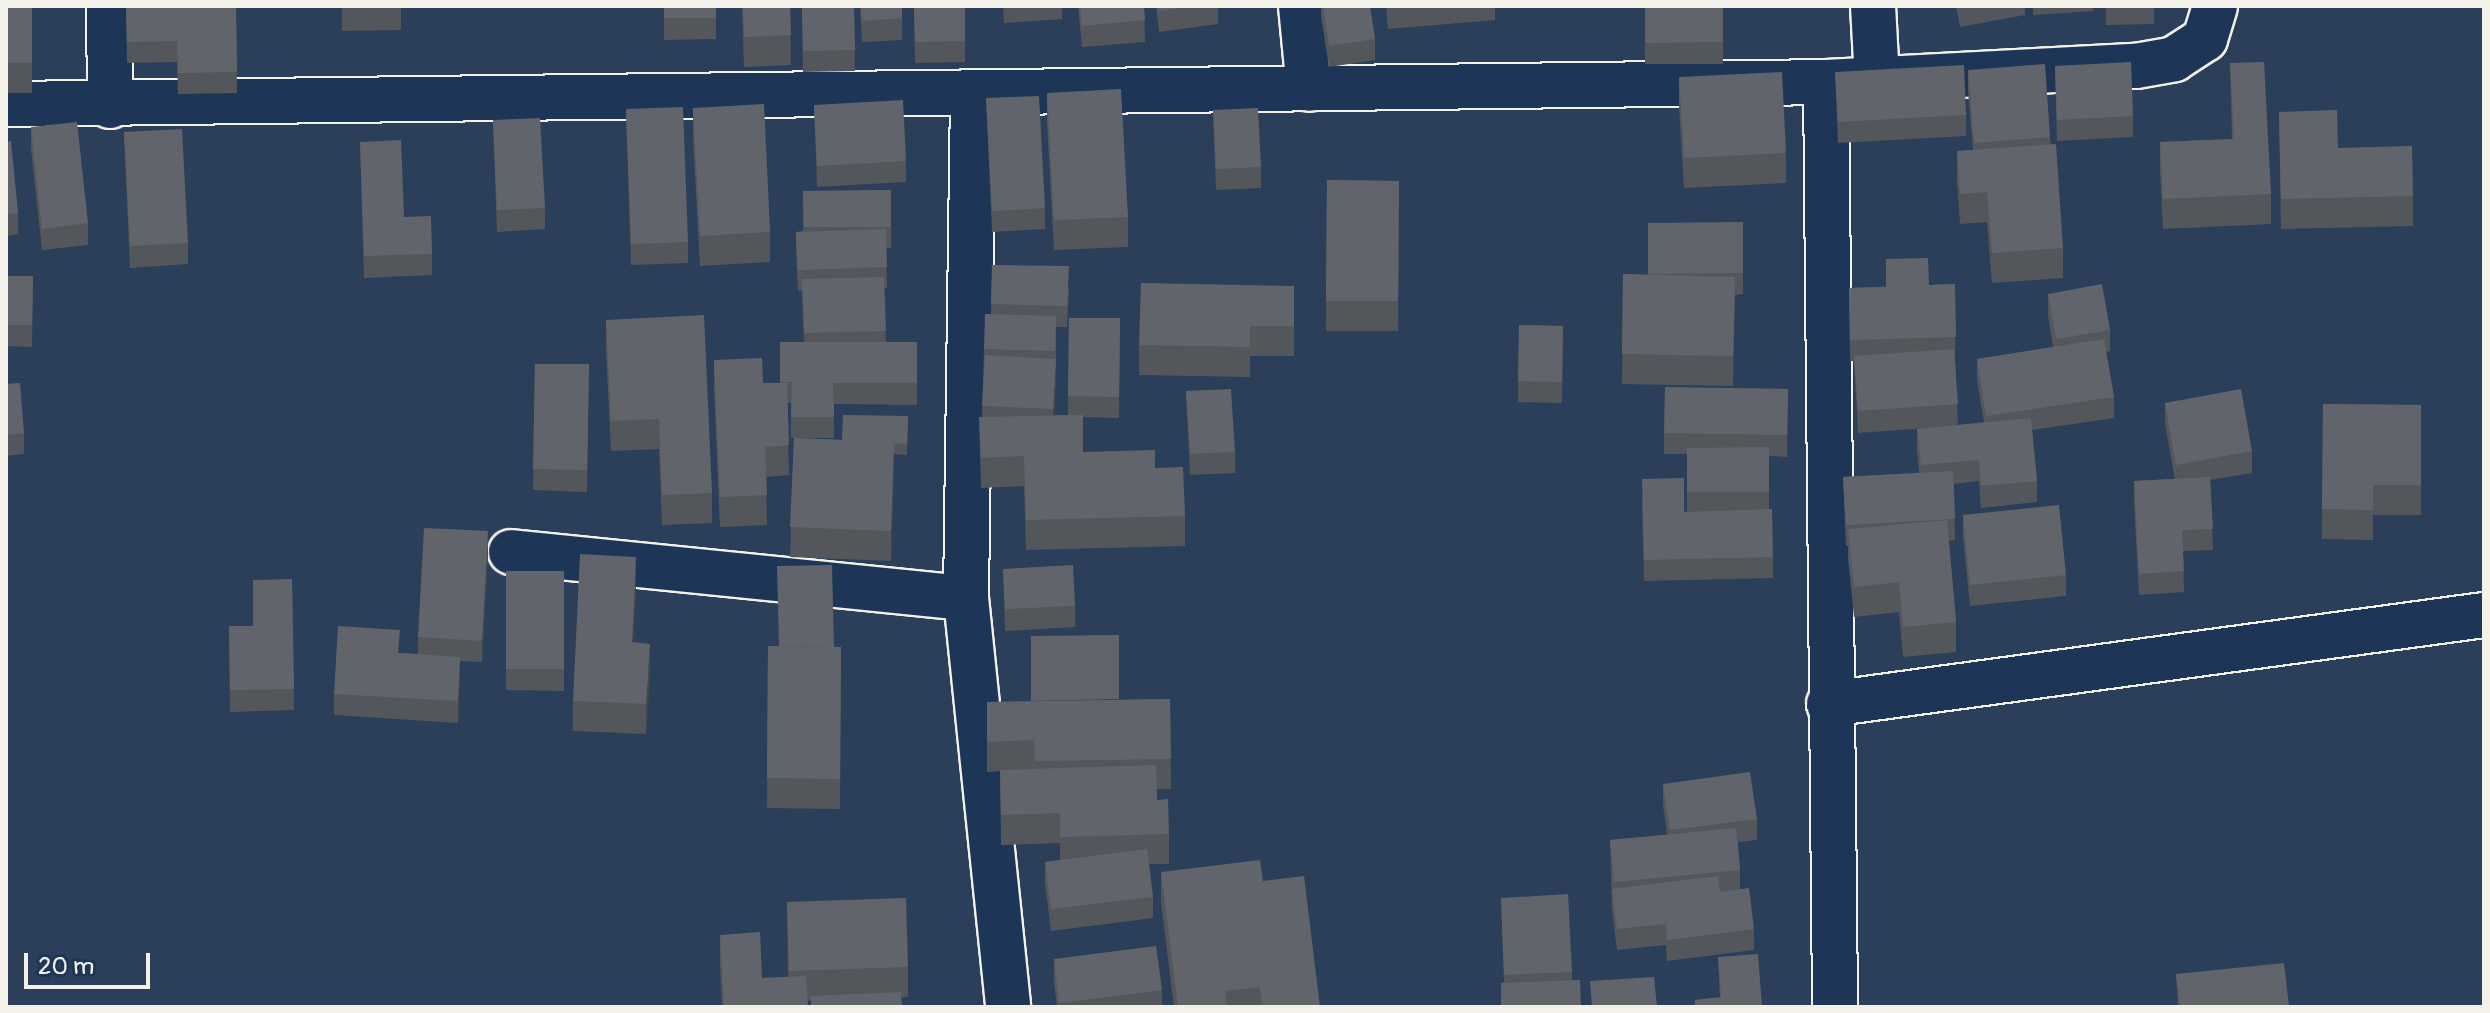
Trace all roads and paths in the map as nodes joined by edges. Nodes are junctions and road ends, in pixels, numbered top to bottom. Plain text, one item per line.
1 (109, 6) edge
2 (1301, 6) edge
3 (1873, 6) edge
4 (2215, 6) edge
5 (1877, 79) junction
6 (1826, 82) junction
7 (1309, 89) junction
8 (973, 94) junction
9 (6, 104) edge
10 (110, 106) junction
11 (511, 552) dead end
12 (966, 598) junction
13 (2484, 615) edge
14 (1829, 704) junction
15 (1008, 1007) edge
16 (1835, 1007) edge

1 - 10 street
2 - 7 street
3 - 5 street
4 - 5 street
5 - 6 street
6 - 7 street
6 - 14 street
7 - 8 street
8 - 10 street
8 - 12 street
9 - 10 street
11 - 12 street
12 - 15 street
13 - 14 street
14 - 16 street

